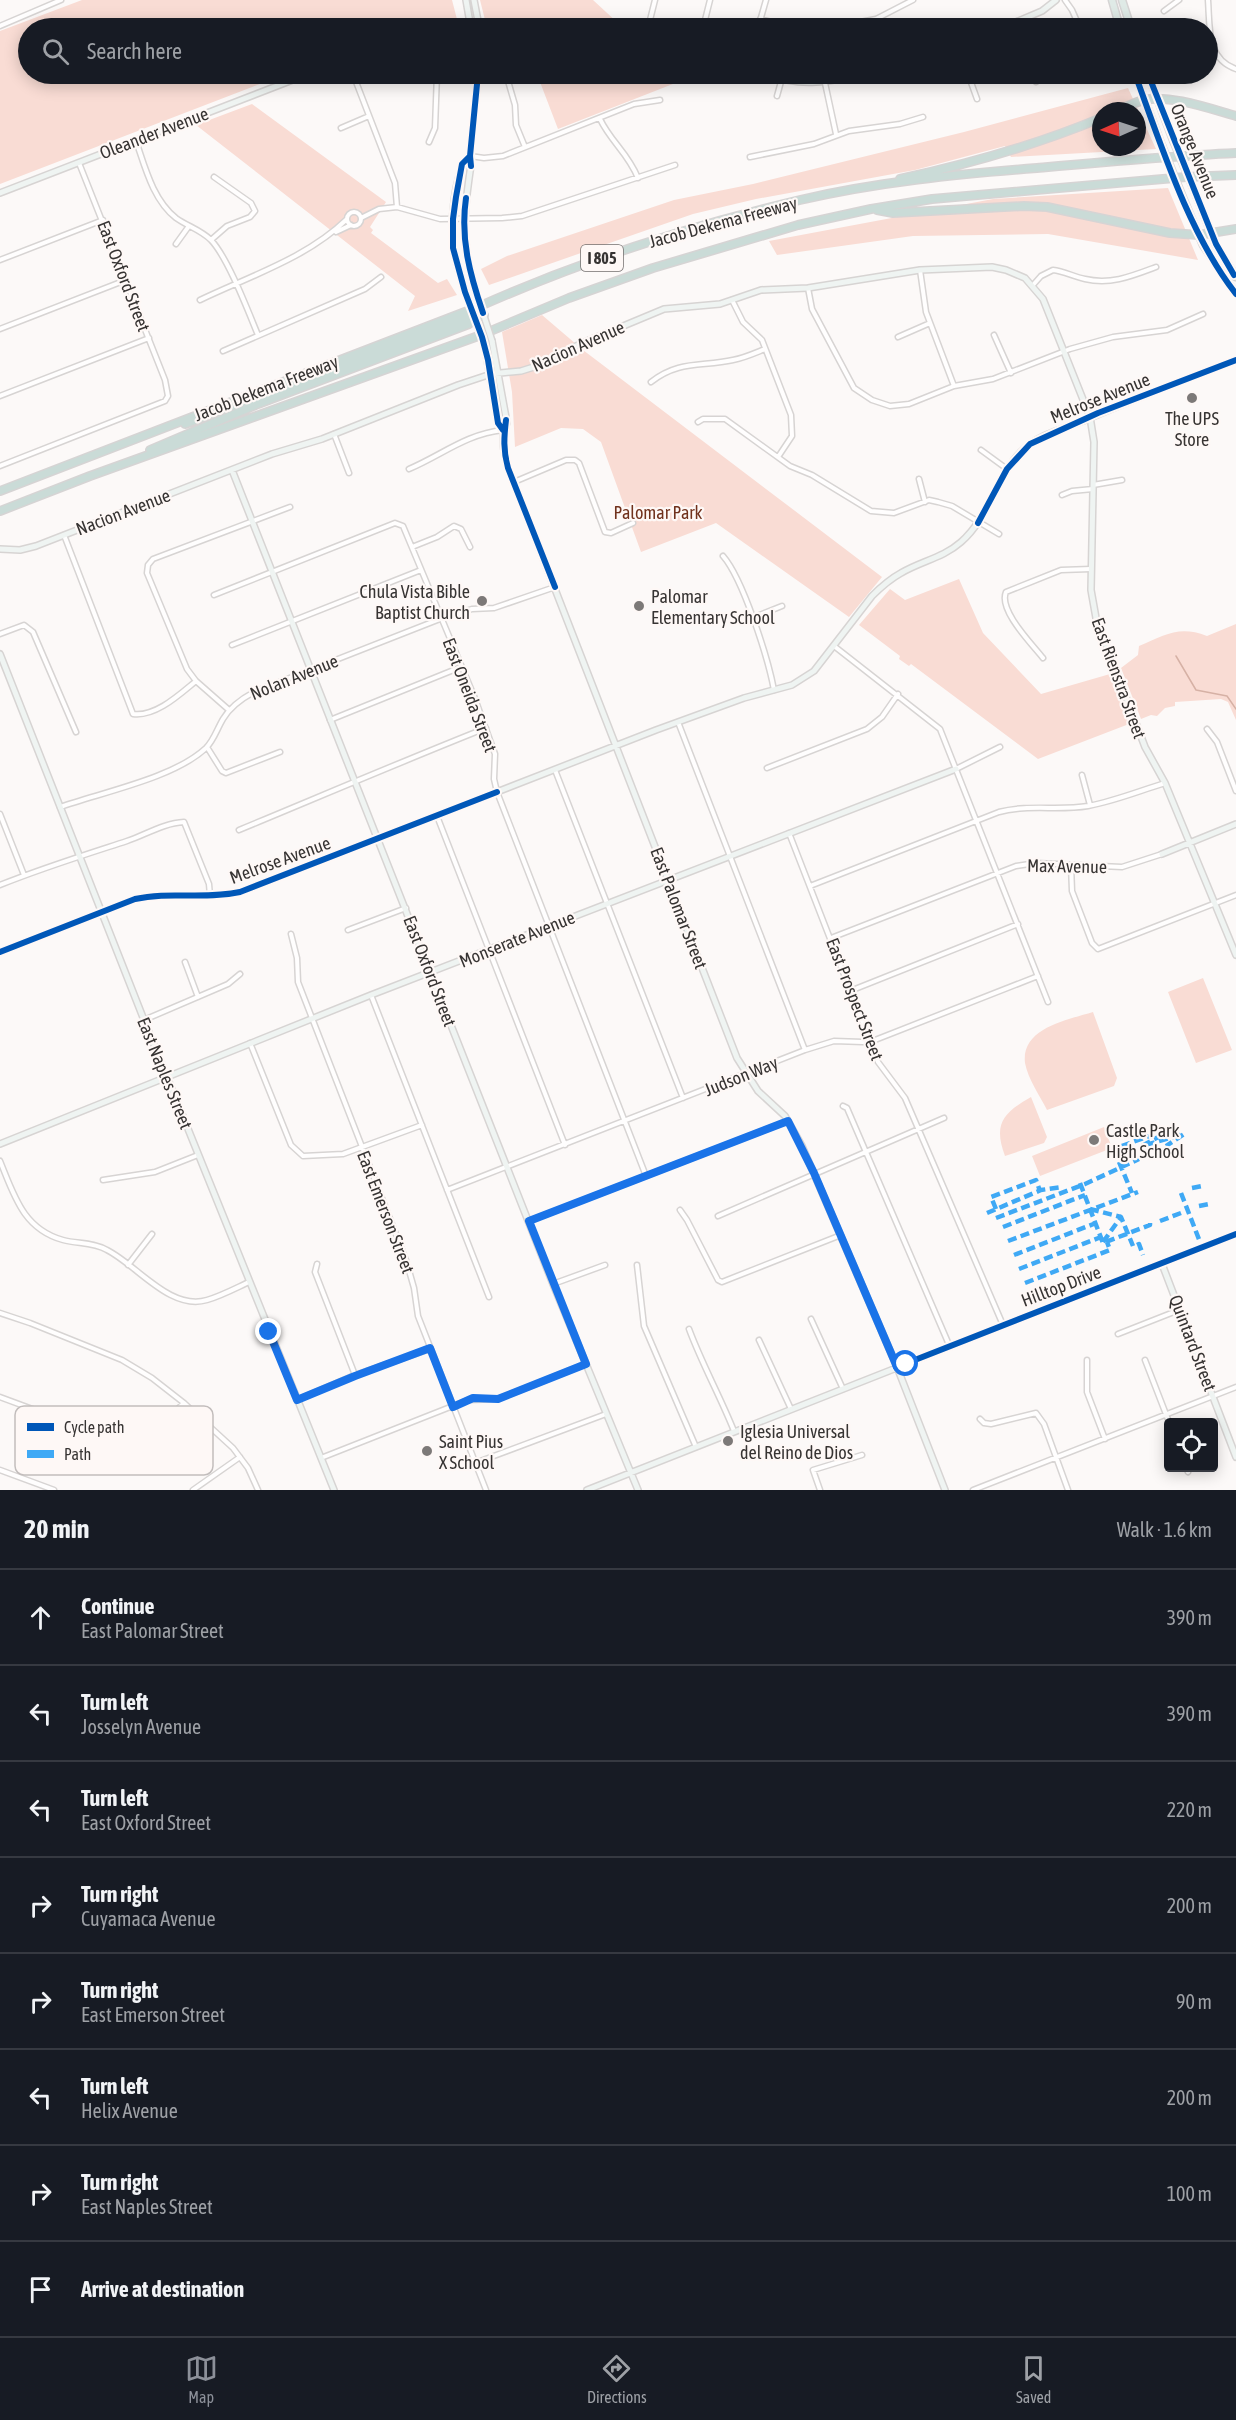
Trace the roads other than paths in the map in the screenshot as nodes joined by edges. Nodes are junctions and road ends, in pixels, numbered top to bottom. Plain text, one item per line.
1 (61, 0) edge
2 (466, 0) edge
3 (474, 0) edge
4 (655, 0) edge
5 (710, 0) edge
6 (766, 0) edge
7 (913, 0) edge
8 (1056, 0) edge
9 (1065, 0) edge
10 (1112, 0) edge
11 (1122, 0) edge
12 (1179, 0) edge
13 (1208, 0) edge
14 (1164, 11) dead end
15 (469, 18) edge
16 (477, 18) edge
17 (650, 18) edge
18 (706, 18) edge
19 (760, 18) edge
20 (878, 18) edge
21 (1029, 18) edge
22 (1076, 18) edge
23 (1117, 18) edge
24 (1128, 18) edge
25 (1209, 18) edge
26 (0, 25) edge
27 (1218, 57) edge
28 (1236, 69) edge
29 (282, 84) edge
30 (357, 84) edge
31 (437, 84) edge
32 (477, 84) edge
33 (509, 84) edge
34 (780, 84) edge
35 (825, 84) edge
36 (972, 84) edge
37 (1139, 84) edge
38 (1152, 84) edge
39 (777, 96) dead end
40 (977, 99) dead end
41 (1158, 99) junction
42 (660, 100) dead end
43 (1145, 100) junction
44 (1140, 102) edge
45 (369, 116) junction
46 (1236, 116) edge
47 (923, 117) dead end
48 (600, 118) junction
49 (1092, 121) edge
50 (341, 128) dead end
51 (836, 134) junction
52 (136, 141) junction
53 (429, 142) dead end
54 (525, 147) junction
55 (1236, 153) edge
56 (470, 156) junction
57 (750, 157) dead end
58 (79, 162) junction
59 (675, 165) dead end
60 (1236, 175) edge
61 (214, 177) dead end
62 (638, 178) junction
63 (0, 193) edge
64 (837, 193) junction
65 (397, 207) junction
66 (871, 209) junction
67 (357, 212) junction
68 (371, 212) junction
69 (361, 218) junction
70 (347, 219) junction
71 (453, 219) junction
72 (463, 219) junction
73 (103, 220) junction
74 (351, 225) junction
75 (189, 226) junction
76 (1236, 229) edge
77 (332, 233) junction
78 (1212, 234) junction
79 (1199, 235) junction
80 (211, 240) junction
81 (176, 244) dead end
82 (0, 260) edge
83 (1156, 267) dead end
84 (920, 270) junction
85 (381, 277) dead end
86 (1236, 278) edge
87 (126, 280) junction
88 (235, 284) junction
89 (1033, 285) junction
90 (808, 288) junction
91 (1236, 294) edge
92 (200, 300) dead end
93 (732, 300) junction
94 (1203, 314) dead end
95 (484, 315) junction
96 (474, 319) junction
97 (930, 323) junction
98 (0, 329) edge
99 (258, 335) junction
100 (994, 335) dead end
101 (898, 337) dead end
102 (149, 338) junction
103 (408, 343) junction
104 (765, 349) junction
105 (223, 351) dead end
106 (1066, 352) junction
107 (1236, 360) edge
108 (499, 373) junction
109 (1011, 373) junction
110 (491, 374) junction
111 (651, 382) dead end
112 (954, 386) junction
113 (0, 396) edge
114 (1090, 417) junction
115 (698, 422) dead end
116 (503, 430) junction
117 (334, 434) junction
118 (981, 450) dead end
119 (778, 457) junction
120 (0, 466) edge
121 (1007, 468) junction
122 (409, 469) dead end
123 (232, 470) junction
124 (349, 473) dead end
125 (90, 476) junction
126 (920, 479) dead end
127 (1122, 480) dead end
128 (514, 482) junction
129 (1093, 487) junction
130 (0, 491) edge
131 (1062, 495) dead end
132 (925, 502) junction
133 (290, 507) dead end
134 (0, 511) edge
135 (253, 522) junction
136 (633, 523) dead end
137 (978, 523) junction
138 (999, 534) dead end
139 (64, 535) junction
140 (412, 547) junction
141 (470, 547) dead end
142 (0, 549) edge
143 (723, 556) dead end
144 (1091, 569) junction
145 (421, 570) junction
146 (272, 571) junction
147 (555, 587) junction
148 (214, 595) dead end
149 (782, 606) dead end
150 (440, 618) junction
151 (752, 618) junction
152 (291, 621) junction
153 (0, 634) edge
154 (232, 645) dead end
155 (834, 646) junction
156 (0, 654) edge
157 (1043, 658) dead end
158 (461, 667) junction
159 (310, 670) junction
160 (8, 674) junction
161 (0, 677) edge
162 (196, 681) junction
163 (774, 690) junction
164 (898, 694) junction
165 (229, 710) junction
166 (330, 720) junction
167 (678, 722) junction
168 (486, 728) junction
169 (1207, 729) dead end
170 (76, 732) dead end
171 (617, 745) junction
172 (207, 747) junction
173 (1000, 747) dead end
174 (280, 752) dead end
175 (767, 768) dead end
176 (956, 769) junction
177 (555, 770) junction
178 (1082, 774) dead end
179 (356, 780) junction
180 (1165, 783) junction
181 (1236, 791) edge
182 (497, 792) junction
183 (1090, 805) junction
184 (60, 807) junction
185 (0, 814) edge
186 (437, 816) junction
187 (977, 820) junction
188 (1236, 824) edge
189 (239, 830) dead end
190 (789, 833) junction
191 (379, 839) junction
192 (1188, 843) junction
193 (1162, 854) joint
194 (80, 855) junction
195 (729, 856) junction
196 (1071, 865) junction
197 (997, 873) junction
198 (24, 875) junction
199 (668, 881) junction
200 (0, 885) edge
201 (810, 886) junction
202 (1236, 895) edge
203 (210, 897) junction
204 (607, 903) junction
205 (1214, 904) junction
206 (406, 908) junction
207 (102, 912) junction
208 (1018, 924) junction
209 (548, 927) junction
210 (348, 930) dead end
211 (291, 934) dead end
212 (831, 938) junction
213 (489, 950) junction
214 (0, 952) edge
215 (1236, 955) edge
216 (185, 962) dead end
217 (431, 973) junction
218 (240, 974) dead end
219 (1038, 976) junction
220 (850, 991) junction
221 (371, 995) junction
222 (198, 997) junction
223 (1048, 1002) dead end
224 (311, 1019) junction
225 (144, 1020) junction
226 (869, 1041) junction
227 (250, 1042) junction
228 (805, 1050) junction
229 (746, 1074) junction
230 (167, 1078) junction
231 (683, 1098) junction
232 (843, 1106) dead end
233 (944, 1118) dead end
234 (788, 1121) junction
235 (625, 1122) junction
236 (422, 1125) junction
237 (919, 1129) junction
238 (0, 1144) edge
239 (565, 1145) junction
240 (361, 1148) junction
241 (866, 1152) junction
242 (198, 1155) junction
243 (0, 1161) edge
244 (508, 1167) junction
245 (814, 1173) junction
246 (646, 1176) junction
247 (103, 1180) dead end
248 (447, 1190) junction
249 (680, 1210) dead end
250 (718, 1216) dead end
251 (529, 1221) junction
252 (152, 1234) dead end
253 (1236, 1234) edge
254 (841, 1235) junction
255 (317, 1264) dead end
256 (1162, 1264) junction
257 (128, 1265) junction
258 (605, 1265) dead end
259 (637, 1265) dead end
260 (249, 1282) junction
261 (553, 1284) junction
262 (489, 1297) dead end
263 (1179, 1310) junction
264 (0, 1313) edge
265 (811, 1318) dead end
266 (1003, 1325) junction
267 (689, 1329) dead end
268 (1118, 1334) dead end
269 (759, 1340) dead end
270 (950, 1347) junction
271 (430, 1348) junction
272 (1087, 1360) dead end
273 (1145, 1360) dead end
274 (586, 1364) junction
275 (897, 1367) junction
276 (355, 1376) junction
277 (1236, 1387) edge
278 (843, 1389) junction
279 (0, 1396) edge
280 (1213, 1396) junction
281 (297, 1400) junction
282 (184, 1403) junction
283 (26, 1406) edge
284 (181, 1406) edge
285 (187, 1406) edge
286 (453, 1407) junction
287 (791, 1409) junction
288 (607, 1413) junction
289 (1166, 1414) junction
290 (1168, 1418) edge
291 (980, 1419) dead end
292 (213, 1431) edge
293 (734, 1431) junction
294 (1105, 1438) junction
295 (696, 1447) junction
296 (862, 1455) dead end
297 (240, 1457) junction
298 (1057, 1457) junction
299 (1236, 1457) edge
300 (321, 1458) junction
301 (475, 1463) junction
302 (0, 1470) edge
303 (631, 1472) junction
304 (54, 1490) edge
305 (193, 1490) edge
306 (258, 1490) edge
307 (334, 1490) edge
308 (486, 1490) edge
309 (587, 1490) edge
310 (638, 1490) edge
311 (820, 1490) edge
312 (945, 1490) edge
313 (973, 1490) edge
314 (1068, 1490) edge

1 - 26 street
2 - 15 street
3 - 16 street
4 - 17 street
5 - 18 street
6 - 19 street
7 - 20 street
8 - 21 street
9 - 22 street
10 - 23 main road
11 - 24 main road
12 - 14 street
13 - 25 street
27 - 28 street
29 - 52 street, Oleander Avenue
30 - 45 street
31 - 53 street
32 - 56 street, East Palomar Street
33 - 54 street
34 - 39 street
35 - 51 street
36 - 40 street
37 - 43 main road, Orange Avenue
38 - 41 main road, Orange Avenue
41 - 43 highway
41 - 46 highway
41 - 78 main road, Orange Avenue, bridge
42 - 48 street
43 - 44 highway
43 - 79 main road, Orange Avenue, bridge
45 - 50 street
45 - 65 street
47 - 51 street
48 - 54 street
48 - 62 street
49 - 64 highway
51 - 57 street
52 - 58 street, Oleander Avenue
52 - 75 street
54 - 56 street
55 - 64 highway, Jacob Dekema Freeway / I 805
56 - 71 street, East Palomar Street
56 - 72 street, East Palomar Street
58 - 63 street, Oleander Avenue
58 - 73 street, East Oxford Street
59 - 62 street
60 - 66 highway, Jacob Dekema Freeway / I 805
61 - 80 street
62 - 72 street
64 - 130 highway, Jacob Dekema Freeway / I 805
65 - 68 street
65 - 71 street
66 - 79 highway
66 - 125 highway, Jacob Dekema Freeway / I 805
67 - 68 street
67 - 69 street
67 - 70 street
68 - 69 street
69 - 74 street
70 - 74 street
70 - 77 street
71 - 72 street
71 - 96 street, East Palomar Street, bridge
72 - 95 street, East Palomar Street, bridge
73 - 82 street
73 - 87 street, East Oxford Street
74 - 77 street
75 - 80 street
75 - 81 street
76 - 78 highway
77 - 88 street
78 - 79 highway
78 - 86 main road, Orange Avenue
79 - 91 main road, Orange Avenue
80 - 88 street
83 - 89 street
84 - 89 street, Nacion Avenue
84 - 90 street, Nacion Avenue
84 - 97 street
85 - 99 street
87 - 98 street
87 - 102 street, East Oxford Street
88 - 92 street
88 - 99 street
89 - 106 street, East Rienstra Street
90 - 93 street, Nacion Avenue
90 - 112 street
93 - 104 street
93 - 108 street, Nacion Avenue
94 - 106 street
95 - 96 highway, bridge
95 - 108 street, East Palomar Street, bridge
96 - 103 highway
96 - 110 street, East Palomar Street, bridge
97 - 101 street
97 - 112 street
99 - 105 street
100 - 109 street
102 - 113 street
102 - 120 street, East Oxford Street
103 - 125 highway
103 - 130 highway
104 - 111 street
104 - 119 street
106 - 109 street
106 - 114 street, East Rienstra Street
107 - 114 street, Melrose Avenue
108 - 110 street, Nacion Avenue
108 - 116 street, East Palomar Street
109 - 112 street
110 - 116 street, East Palomar Street
110 - 117 street, Nacion Avenue
114 - 121 street, Melrose Avenue
114 - 129 street, East Rienstra Street
115 - 119 street
116 - 122 street
116 - 128 street, East Palomar Street
117 - 123 street, Nacion Avenue
117 - 124 street
118 - 121 street
119 - 132 street
121 - 137 street, Melrose Avenue
123 - 135 street, East Oxford Street
123 - 139 street, Nacion Avenue
125 - 134 highway, Jacob Dekema Freeway / I 805
126 - 132 street
127 - 129 street
128 - 136 street
128 - 147 street, East Palomar Street
129 - 131 street
129 - 144 street, East Rienstra Street
132 - 137 street
133 - 135 street
135 - 146 street, East Oxford Street
135 - 162 street
137 - 138 street
137 - 155 street, Melrose Avenue
139 - 142 street, Nacion Avenue
139 - 162 street
140 - 141 street
140 - 145 street, East Oneida Street
140 - 146 street, East Oneida Street
143 - 151 street
144 - 157 street
144 - 180 street, East Rienstra Street
145 - 150 street, East Oneida Street
145 - 152 street
146 - 148 street
146 - 152 street, East Oxford Street
147 - 150 street, Nolan Avenue
147 - 171 street, East Palomar Street
149 - 151 street
150 - 158 street, East Oneida Street
150 - 159 street, Nolan Avenue
151 - 163 street
152 - 154 street
152 - 159 street, East Oxford Street
153 - 170 street
155 - 163 street, Melrose Avenue
155 - 164 street
156 - 160 street, East Naples Street
158 - 166 street
158 - 168 street, East Oneida Street
159 - 165 street, Nolan Avenue
159 - 166 street, East Oxford Street
160 - 161 street
160 - 184 street, East Naples Street
162 - 165 street
163 - 167 street, Melrose Avenue
164 - 175 street
164 - 176 street
165 - 172 street, Nolan Avenue
166 - 179 street, East Oxford Street
167 - 171 street, Melrose Avenue
167 - 195 street
168 - 179 street
168 - 182 street, East Oneida Street
169 - 181 street
171 - 177 street, Melrose Avenue
171 - 199 street, East Palomar Street
172 - 174 street
172 - 184 street, Nolan Avenue
173 - 176 street, Monserate Avenue
176 - 187 street
176 - 190 street, Monserate Avenue
177 - 182 street, Melrose Avenue
177 - 204 street
178 - 183 street
179 - 189 street
179 - 191 street, East Oxford Street
180 - 183 street
180 - 192 street, East Rienstra Street
182 - 186 street, Melrose Avenue
182 - 209 street, East Oneida Street
183 - 187 street
184 - 194 street, East Naples Street
185 - 198 street
186 - 191 street, Melrose Avenue
186 - 213 street
187 - 197 street
187 - 201 street
188 - 192 street, Max Avenue
190 - 195 street, Monserate Avenue
190 - 201 street, East Prospect Street
191 - 203 street, Melrose Avenue
191 - 206 street, East Oxford Street
192 - 193 street, Max Avenue
192 - 205 street, East Rienstra Street
193 - 196 street, Max Avenue
194 - 198 street
194 - 203 street
194 - 207 street, East Naples Street
195 - 199 street, Monserate Avenue
195 - 228 street
196 - 197 street, Max Avenue
196 - 205 street
197 - 208 street
197 - 212 street, Max Avenue
198 - 200 street
199 - 204 street, Monserate Avenue
199 - 229 street, East Palomar Street
201 - 212 street, East Prospect Street
202 - 205 street
203 - 207 street, Melrose Avenue
204 - 209 street, Monserate Avenue
204 - 231 street
205 - 215 street, East Rienstra Street
206 - 210 street
206 - 217 street, East Oxford Street
207 - 214 street, Melrose Avenue
207 - 225 street, East Naples Street
208 - 219 street
208 - 220 street
209 - 213 street, Monserate Avenue
209 - 235 street, East Oneida Street
211 - 224 street, East Emerson Street
212 - 220 street, East Prospect Street
213 - 217 street, Monserate Avenue
213 - 239 street
216 - 222 street
217 - 221 street, Monserate Avenue
217 - 244 street, East Oxford Street
218 - 222 street
219 - 223 street
219 - 226 street, Judson Way
220 - 226 street, East Prospect Street
221 - 224 street, Monserate Avenue
221 - 236 street
222 - 225 street
224 - 227 street, Monserate Avenue
224 - 240 street, East Emerson Street
225 - 230 street, East Naples Street
226 - 228 street, Judson Way
226 - 237 street, East Prospect Street
227 - 230 street, Monserate Avenue
227 - 240 street
228 - 229 street, Judson Way
229 - 231 street, Judson Way
229 - 234 street, East Palomar Street
230 - 238 street, Monserate Avenue
230 - 242 street, East Naples Street
231 - 235 street, Judson Way
232 - 241 street
233 - 237 street
234 - 245 street, East Palomar Street
234 - 246 street
235 - 239 street, Judson Way
235 - 246 street, East Oneida Street
236 - 240 street
236 - 248 street
237 - 241 street
237 - 266 street, East Prospect Street
239 - 244 street, Judson Way
240 - 271 street, East Emerson Street
241 - 245 street
241 - 270 street
242 - 247 street
242 - 260 street, East Naples Street
243 - 257 street
244 - 248 street, Judson Way
244 - 251 street, East Oxford Street
245 - 250 street
245 - 254 street, East Palomar Street
246 - 251 street
248 - 262 street
249 - 254 street
251 - 261 street, East Oxford Street
252 - 257 street
253 - 256 street, Hilltop Drive
254 - 275 street, East Palomar Street
255 - 276 street
256 - 263 street, Quintard Street
256 - 266 street, Hilltop Drive
257 - 260 street
258 - 261 street
259 - 295 street
260 - 281 street, East Naples Street
261 - 274 street, East Oxford Street
263 - 268 street
263 - 280 street, Quintard Street
264 - 282 street
265 - 278 street
266 - 270 street, Hilltop Drive
267 - 293 street
269 - 287 street
270 - 275 street, Hilltop Drive
271 - 276 street
271 - 286 street, East Emerson Street
272 - 294 street
273 - 289 street
274 - 286 street
274 - 288 street, East Oxford Street
275 - 278 street, Hilltop Drive
275 - 312 street, East Palomar Street
276 - 281 street
277 - 280 street
278 - 287 street, Hilltop Drive
279 - 283 street
280 - 289 street
280 - 299 street, Quintard Street
281 - 300 street, East Naples Street
282 - 284 street
282 - 285 street
286 - 300 street
286 - 301 street, East Emerson Street
287 - 293 street, Hilltop Drive
288 - 301 street
288 - 303 street, East Oxford Street
289 - 290 street
289 - 294 street
291 - 298 street
292 - 297 street
293 - 295 street, Hilltop Drive
294 - 298 street
295 - 303 street, Hilltop Drive
296 - 311 street
297 - 305 street
297 - 306 street
298 - 313 street
298 - 314 street
300 - 307 street, East Naples Street
301 - 308 street, East Emerson Street
302 - 304 street
303 - 309 street, Hilltop Drive
303 - 310 street, East Oxford Street

